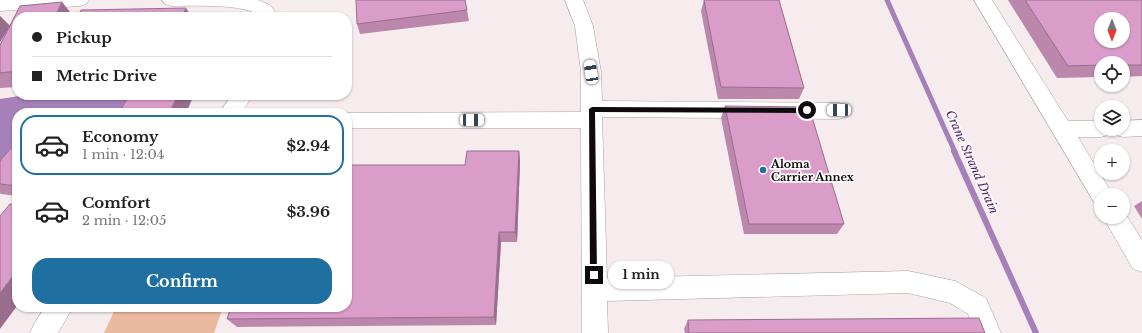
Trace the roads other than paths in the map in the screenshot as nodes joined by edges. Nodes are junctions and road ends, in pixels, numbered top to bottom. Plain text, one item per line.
1 (80, 0) edge
2 (171, 0) edge
3 (574, 0) edge
4 (983, 0) edge
5 (0, 5) edge
6 (265, 12) edge
7 (239, 100) edge
8 (233, 108) edge
9 (839, 110) dead end
10 (592, 115) junction
11 (352, 120) edge
12 (1130, 128) edge
13 (1142, 128) edge
14 (1062, 129) junction
15 (1094, 129) edge
16 (1098, 188) edge
17 (1119, 224) edge
18 (1142, 261) edge
19 (594, 290) junction
20 (57, 312) edge
21 (43, 333) edge
22 (595, 333) edge
23 (988, 333) edge

1 - 5 street
2 - 6 street
3 - 10 street
4 - 14 street
7 - 8 street
9 - 10 street
10 - 11 street
10 - 19 street
12 - 13 street
14 - 15 street
14 - 16 street
17 - 18 street
19 - 22 street
19 - 23 street
20 - 21 street

